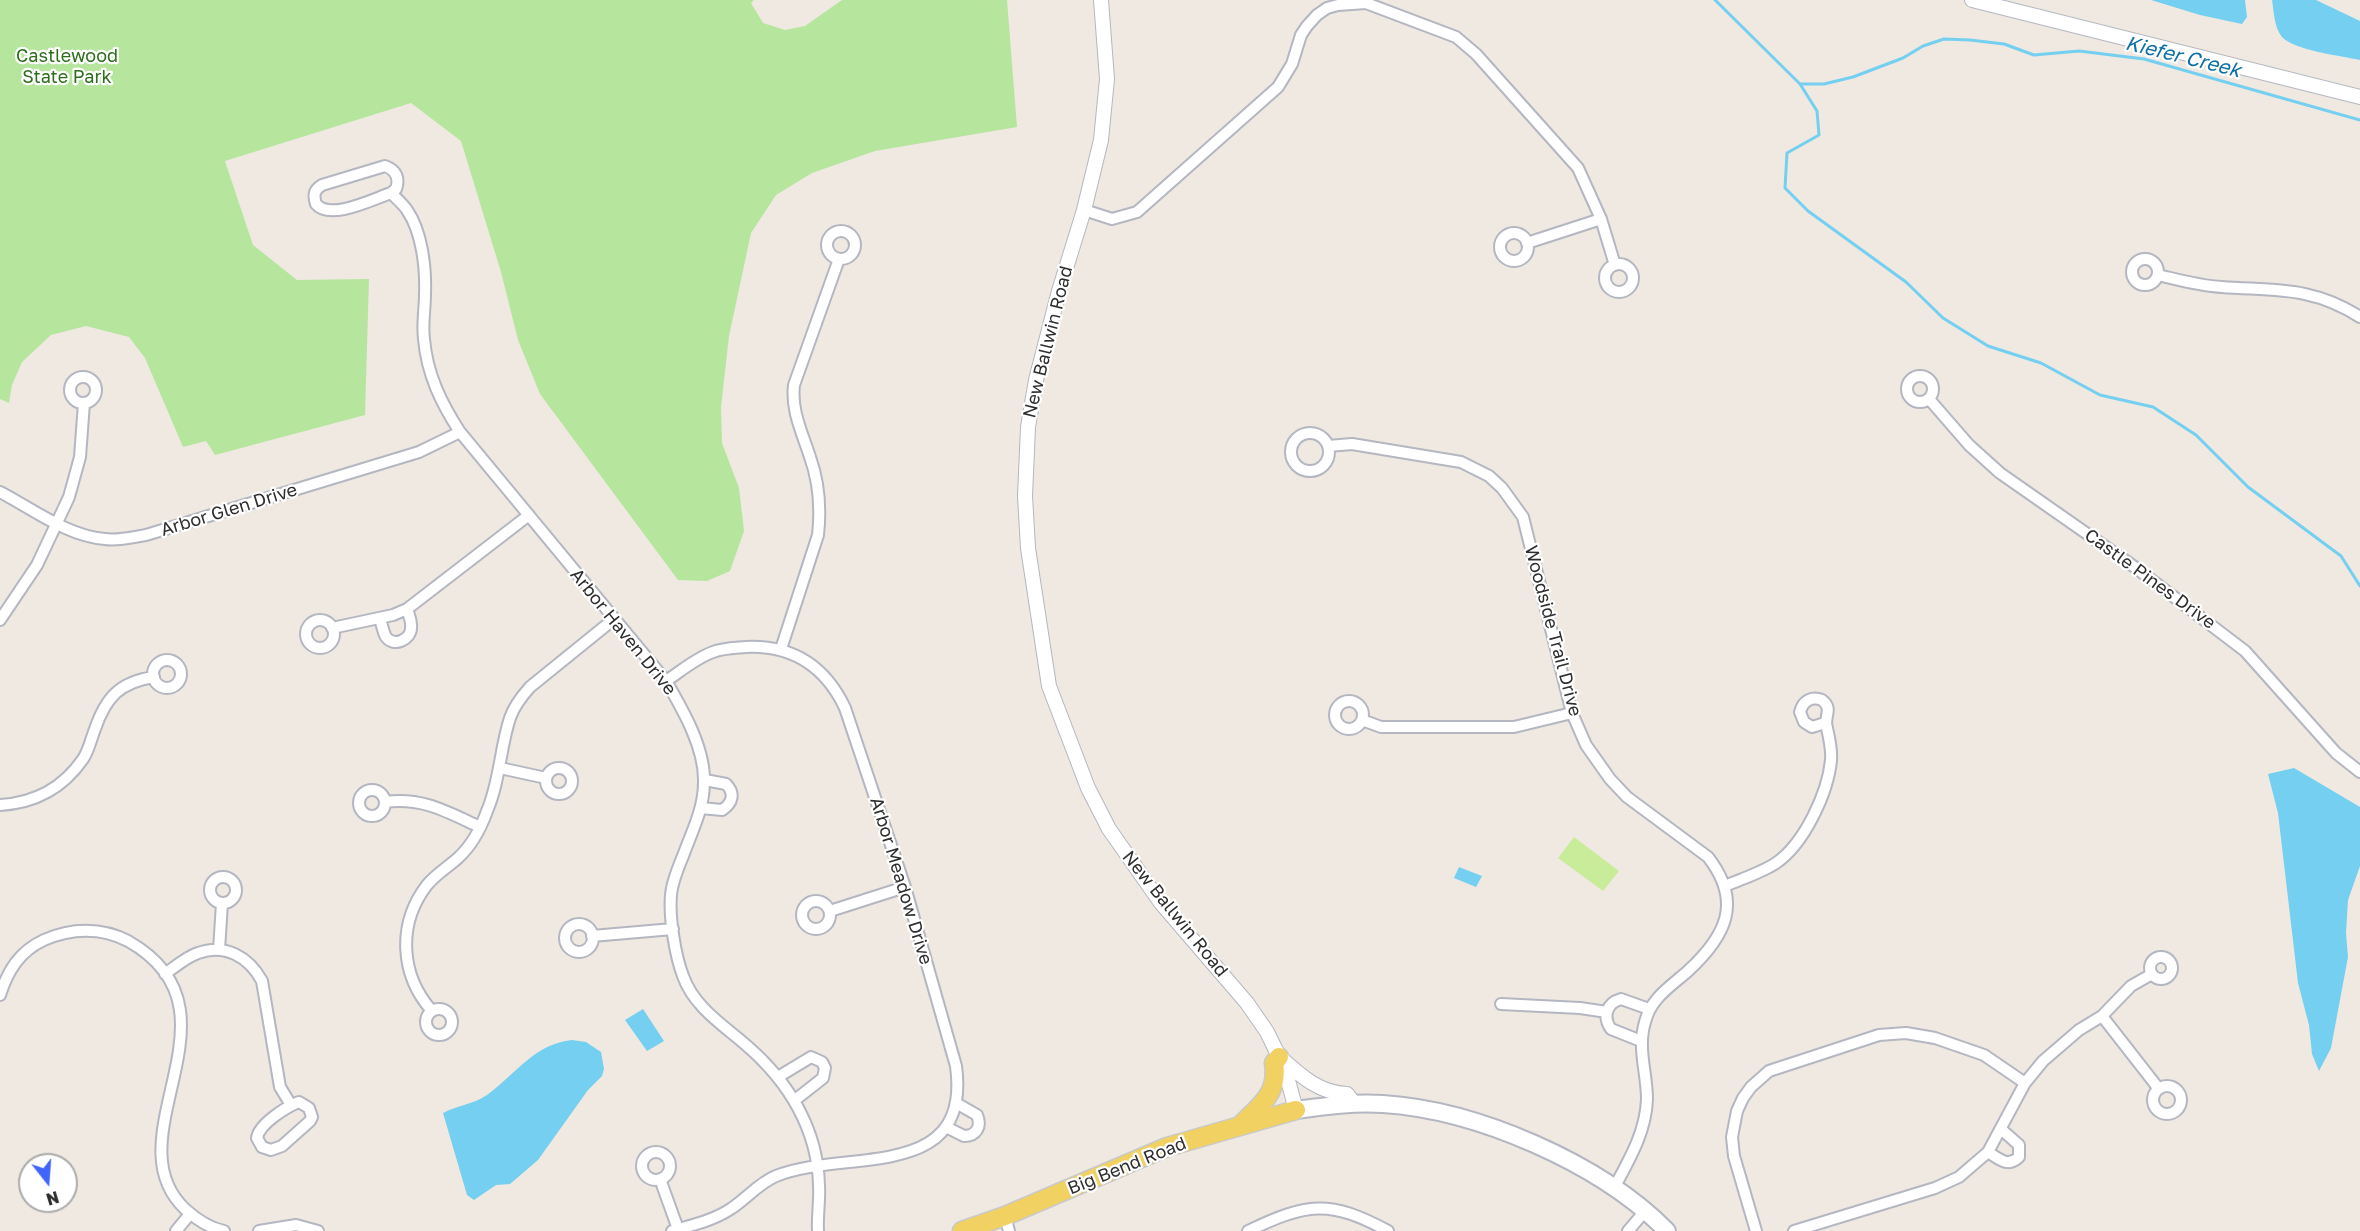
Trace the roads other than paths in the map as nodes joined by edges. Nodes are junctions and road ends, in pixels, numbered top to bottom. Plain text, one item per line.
1 (1101, 0) edge
2 (1972, 0) edge
3 (2360, 97) edge
4 (391, 193) junction
5 (1084, 210) junction
6 (1601, 219) junction
7 (1527, 243) dead end
8 (839, 259) dead end
9 (1615, 265) dead end
10 (2158, 275) dead end
11 (2360, 317) edge
12 (1929, 399) dead end
13 (84, 403) dead end
14 (460, 432) junction
15 (1328, 446) dead end
16 (0, 492) edge
17 (529, 515) junction
18 (56, 522) junction
19 (407, 609) junction
20 (380, 618) junction
21 (614, 619) junction
22 (0, 620) edge
23 (332, 628) dead end
24 (781, 649) junction
25 (154, 677) dead end
26 (666, 681) junction
27 (1572, 713) junction
28 (1362, 720) dead end
29 (1825, 723) dead end
30 (500, 768) junction
31 (2360, 772) edge
32 (546, 778) dead end
33 (705, 780) junction
34 (385, 802) dead end
35 (0, 806) edge
36 (701, 808) junction
37 (480, 826) junction
38 (1725, 886) junction
39 (905, 888) junction
40 (222, 903) dead end
41 (830, 911) dead end
42 (673, 929) junction
43 (592, 936) dead end
44 (219, 950) junction
45 (165, 974) junction
46 (2152, 974) dead end
47 (0, 995) edge
48 (1501, 1004) dead end
49 (1649, 1009) junction
50 (432, 1011) dead end
51 (1607, 1012) junction
52 (2102, 1016) junction
53 (1641, 1041) junction
54 (1280, 1057) junction
55 (778, 1077) junction
56 (2025, 1083) junction
57 (2159, 1089) dead end
58 (795, 1100) junction
59 (956, 1103) junction
60 (1354, 1103) junction
61 (291, 1105) junction
62 (1296, 1110) junction
63 (1240, 1126) junction
64 (946, 1127) junction
65 (2002, 1130) junction
66 (1988, 1152) junction
67 (818, 1167) junction
68 (660, 1179) dead end
69 (1614, 1188) junction
70 (1645, 1211) junction
71 (190, 1214) junction
72 (1007, 1224) edge
73 (675, 1230) edge
74 (176, 1231) edge
75 (224, 1231) edge
76 (259, 1231) edge
77 (318, 1231) edge
78 (818, 1231) edge
79 (962, 1231) edge
80 (1248, 1231) edge
81 (1388, 1231) edge
82 (1628, 1231) edge
83 (1667, 1231) edge
84 (1756, 1231) edge
85 (1794, 1231) edge

1 - 5 street, New Ballwin Road
2 - 3 street
4 - 4 street
4 - 14 street, Arbor Haven Drive
5 - 6 street
5 - 54 street, New Ballwin Road
6 - 7 street
6 - 9 street
8 - 24 street
10 - 11 street
12 - 31 street, Castle Pines Drive
13 - 18 street
14 - 17 street, Arbor Haven Drive
14 - 18 street, Arbor Glen Drive
15 - 27 street, Woodside Trail Drive
16 - 18 street, Arbor Glen Drive
17 - 19 street
17 - 21 street, Arbor Haven Drive
18 - 22 street
19 - 20 street
19 - 20 street
20 - 23 street
21 - 26 street, Arbor Haven Drive
21 - 30 street
24 - 26 street, Arbor Meadow Drive
24 - 39 street, Arbor Meadow Drive
25 - 35 street
26 - 33 street, Arbor Haven Drive
27 - 28 street
27 - 38 street, Woodside Trail Drive
29 - 38 street
30 - 32 street
30 - 37 street
33 - 36 street, Arbor Haven Drive
33 - 36 street
34 - 37 street
36 - 42 street, Arbor Haven Drive
37 - 50 street
38 - 49 street, Woodside Trail Drive
39 - 41 street
39 - 59 street, Arbor Meadow Drive
40 - 44 street
42 - 43 street
42 - 55 street, Arbor Haven Drive
44 - 45 street
44 - 61 street
45 - 47 street
45 - 71 street
46 - 52 street
48 - 51 street
49 - 51 street
49 - 53 street, Woodside Trail Drive
51 - 53 street
52 - 56 street
52 - 57 street
53 - 69 street, Woodside Trail Drive
54 - 60 street
54 - 62 street, New Ballwin Road
54 - 63 main road
55 - 58 street, Arbor Haven Drive
55 - 58 street
56 - 65 street
56 - 84 street
58 - 67 street, Arbor Haven Drive
59 - 64 street, Arbor Meadow Drive
59 - 64 street
60 - 62 main road
60 - 69 main road
61 - 61 street
62 - 63 main road, Big Bend Road
63 - 72 main road, Big Bend Road
64 - 67 street, Arbor Meadow Drive
65 - 66 street
65 - 66 street
66 - 85 street
67 - 73 street, Arbor Meadow Drive
67 - 78 street, Arbor Haven Drive
68 - 73 street
69 - 70 main road
70 - 82 street
70 - 83 main road
71 - 74 street
71 - 75 street
72 - 79 main road, Big Bend Road
76 - 77 street
80 - 81 street

